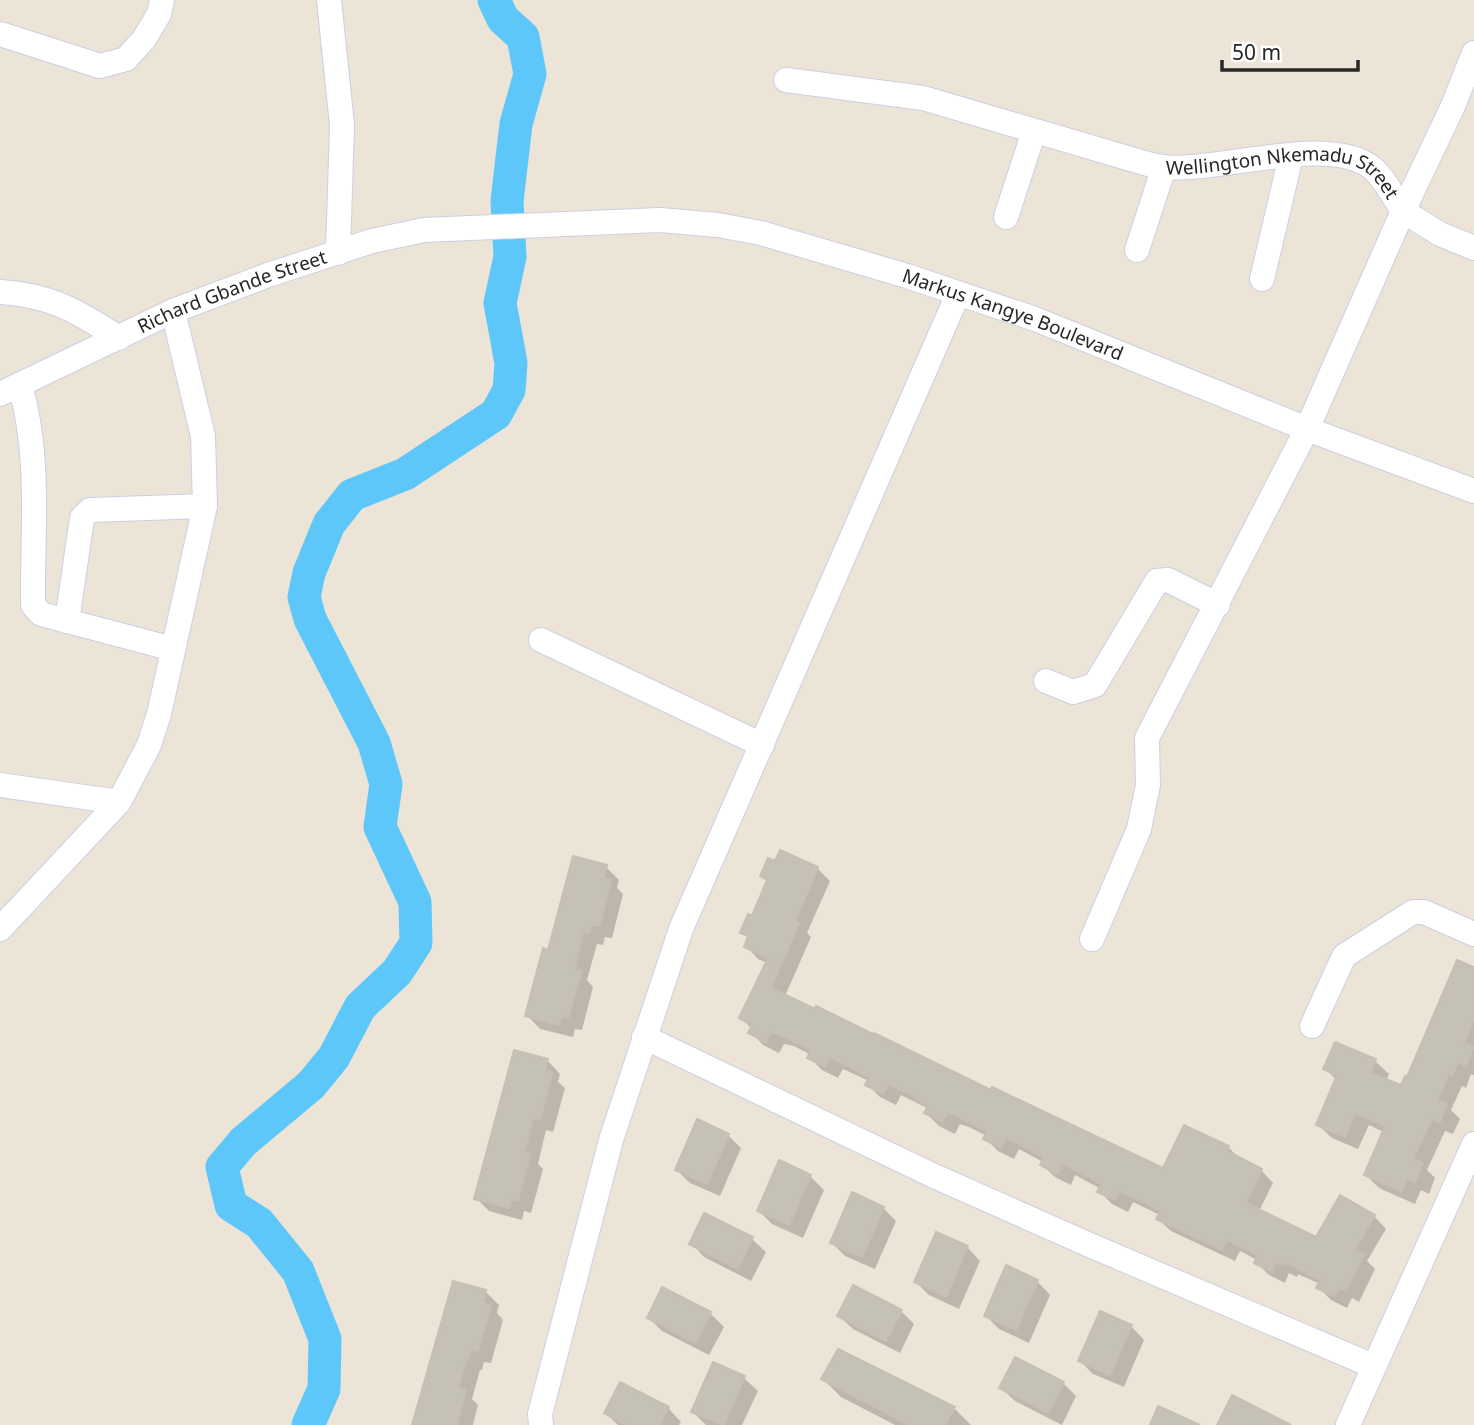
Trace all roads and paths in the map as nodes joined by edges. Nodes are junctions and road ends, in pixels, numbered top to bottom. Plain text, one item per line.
1 (162, 0) edge
2 (329, 0) edge
3 (0, 34) edge
4 (1474, 53) edge
5 (786, 80) dead end
6 (1034, 131) junction
7 (1291, 156) junction
8 (1164, 167) junction
9 (1403, 211) junction
10 (1006, 217) dead end
11 (476, 228) joint
12 (1474, 247) edge
13 (1137, 250) dead end
14 (338, 253) junction
15 (1262, 279) dead end
16 (0, 292) edge
17 (958, 294) junction
18 (173, 311) junction
19 (119, 338) junction
20 (10, 390) edge
21 (1307, 429) junction
22 (1474, 491) edge
23 (205, 506) junction
24 (1218, 605) junction
25 (67, 621) junction
26 (541, 640) dead end
27 (173, 649) junction
28 (1046, 681) dead end
29 (762, 745) junction
30 (0, 785) edge
31 (119, 802) junction
32 (0, 929) edge
33 (1474, 934) edge
34 (1092, 939) dead end
35 (1312, 1026) dead end
36 (644, 1037) junction
37 (1474, 1144) edge
38 (1373, 1366) junction
39 (541, 1425) edge
40 (1348, 1425) edge

1 - 3 street
2 - 14 street
4 - 9 street
5 - 6 street, Wellington Nkemadu Street
6 - 8 street, Wellington Nkemadu Street
6 - 10 street
7 - 8 street, Wellington Nkemadu Street
7 - 9 street, Wellington Nkemadu Street
7 - 15 street
8 - 13 street
9 - 12 street
9 - 21 street, Wellington Nkemadu Street
11 - 14 street, Richard Gbande Street
11 - 17 street, Markus Kangye Boulevard
14 - 18 street, Richard Gbande Street
16 - 19 street
17 - 21 street, Markus Kangye Boulevard
17 - 29 street
18 - 19 street, Richard Gbande Street
18 - 23 street
19 - 20 street, Richard Gbande Street
20 - 25 street
21 - 22 street, Markus Kangye Boulevard
21 - 24 street, Wellington Nkemadu Street
23 - 25 street
23 - 27 street
24 - 28 street
24 - 34 street, Wellington Nkemadu Street
25 - 27 street
26 - 29 street
27 - 31 street
29 - 36 street
30 - 31 street
31 - 32 street
33 - 35 street
36 - 38 street
36 - 39 street
37 - 38 street
38 - 40 street

